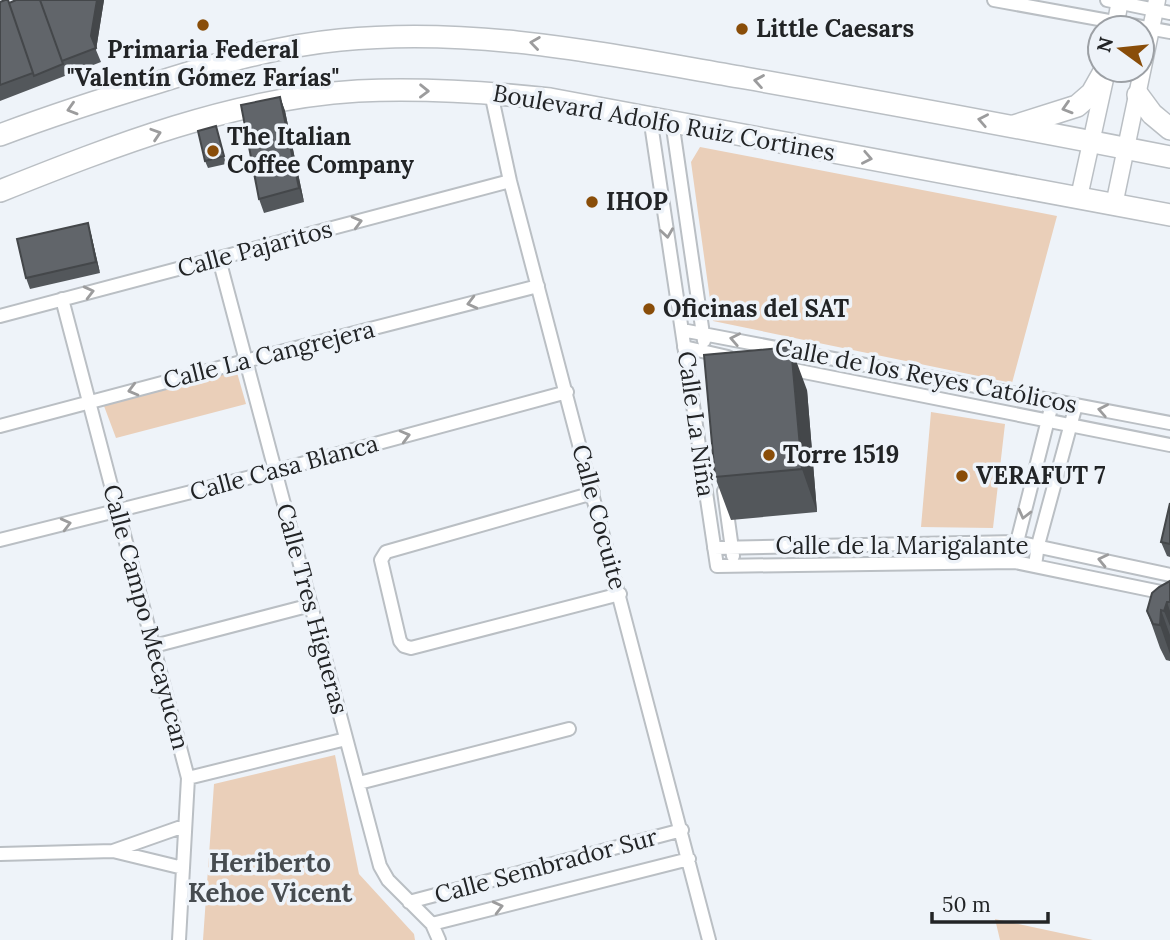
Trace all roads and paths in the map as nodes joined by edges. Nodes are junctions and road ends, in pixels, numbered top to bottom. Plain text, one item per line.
1 (994, 0) edge
2 (1116, 1) edge
3 (1161, 8) edge
4 (1086, 19) edge
5 (1097, 84) edge
6 (1103, 84) edge
7 (1140, 84) edge
8 (491, 93) junction
9 (1138, 95) junction
10 (650, 117) junction
11 (672, 121) junction
12 (1014, 126) junction
13 (1170, 129) edge
14 (0, 135) edge
15 (1092, 142) junction
16 (1126, 148) junction
17 (1170, 157) edge
18 (510, 181) junction
19 (0, 191) edge
20 (1079, 197) junction
21 (1114, 205) junction
22 (1170, 215) edge
23 (219, 259) junction
24 (538, 286) junction
25 (62, 299) junction
26 (0, 316) edge
27 (682, 330) junction
28 (704, 333) junction
29 (684, 347) junction
30 (706, 359) junction
31 (747, 360) edge
32 (245, 361) junction
33 (774, 366) edge
34 (567, 391) junction
35 (1053, 400) junction
36 (89, 402) junction
37 (1076, 405) junction
38 (1048, 420) junction
39 (1170, 423) edge
40 (1070, 425) junction
41 (0, 426) edge
42 (1170, 445) edge
43 (275, 471) junction
44 (723, 483) edge
45 (593, 493) junction
46 (118, 511) junction
47 (0, 540) edge
48 (1017, 542) junction
49 (1038, 545) junction
50 (714, 548) junction
51 (732, 548) junction
52 (1015, 562) junction
53 (1035, 565) junction
54 (717, 566) joint
55 (735, 566) junction
56 (1170, 575) edge
57 (620, 594) junction
58 (1170, 594) edge
59 (311, 605) junction
60 (154, 646) junction
61 (569, 729) dead end
62 (346, 739) junction
63 (188, 778) junction
64 (359, 783) junction
65 (184, 826) junction
66 (682, 830) junction
67 (113, 851) junction
68 (0, 855) edge
69 (689, 859) junction
70 (183, 868) junction
71 (409, 902) junction
72 (432, 924) junction
73 (179, 940) edge
74 (439, 940) edge
75 (709, 940) edge

1 - 4 street
2 - 3 street
5 -> 12 main road
6 - 15 street
7 - 9 street
8 - 10 main road, Boulevard Adolfo Ruiz Cortines
8 - 18 street, Calle Cocuite
19 -> 8 main road, Boulevard Adolfo Ruiz Cortines
9 - 13 main road
9 - 16 street
10 - 11 main road, Boulevard Adolfo Ruiz Cortines
10 -> 27 street, Calle La Niña
11 -> 20 main road, Boulevard Adolfo Ruiz Cortines
11 - 28 street, Calle La Niña
12 -> 14 main road
12 - 15 main road
15 - 16 main road
15 - 20 street
16 - 17 main road
16 - 21 street
23 -> 18 street, Calle Pajaritos
18 - 24 street, Calle Cocuite
20 - 21 main road, Boulevard Adolfo Ruiz Cortines
21 - 22 main road, Boulevard Adolfo Ruiz Cortines
25 -> 23 street, Calle Pajaritos
23 - 32 street, Calle Tres Higueras
24 -> 32 street, Calle La Cangrejera
24 - 34 street, Calle Cocuite
25 - 26 street, Calle Pajaritos
25 - 36 street, Calle Campo Mecayucan
27 - 28 street, Calle de los Reyes Católicos
27 - 29 street, Calle La Niña
28 - 30 street, Calle La Niña
35 -> 28 street, Calle de los Reyes Católicos
29 - 30 street, Calle de los Reyes Católicos
29 - 50 street, Calle La Niña
30 - 31 street, Calle de los Reyes Católicos
32 -> 36 street, Calle La Cangrejera
32 - 43 street, Calle Tres Higueras
33 - 38 street, Calle de los Reyes Católicos
43 -> 34 street, Calle Casa Blanca
34 - 45 street, Calle Cocuite
35 - 37 street, Calle de los Reyes Católicos
35 - 38 street
36 - 41 street, Calle La Cangrejera
36 - 46 street, Calle Campo Mecayucan
39 -> 37 street, Calle de los Reyes Católicos
37 - 40 street
38 - 40 street, Calle de los Reyes Católicos
38 -> 48 street
40 - 42 street, Calle de los Reyes Católicos
40 - 49 street
43 - 46 street, Calle Casa Blanca
43 - 59 street, Calle Tres Higueras
44 - 51 street, Calle La Niña
45 - 57 street, Calle Cocuite
45 - 57 street
47 -> 46 street, Calle Casa Blanca
46 - 60 street, Calle Campo Mecayucan
48 - 49 street, Calle de la Marigalante
48 - 51 street, Calle de la Marigalante
48 - 52 street
49 - 53 street
56 -> 49 street, Calle de la Marigalante
50 - 51 street, Calle de la Marigalante
50 - 54 street, Calle La Niña
51 - 55 street, Calle La Niña
52 - 53 street, Calle de la Marigalante
52 - 55 street, Calle de la Marigalante
53 - 58 street, Calle de la Marigalante
54 - 55 street, Calle de la Marigalante
57 - 66 street, Calle Cocuite
59 - 60 street
59 - 62 street, Calle Tres Higueras
60 - 63 street, Calle Campo Mecayucan
61 - 64 street
62 - 63 street
62 - 64 street, Calle Tres Higueras
63 - 65 street, Calle Campo Mecayucan
64 - 71 street, Calle Tres Higueras
65 - 67 street
65 - 70 street, Calle Campo Mecayucan
66 - 69 street, Calle Cocuite
66 - 71 street, Calle Sembrador Sur
67 - 68 street
67 - 70 street
72 -> 69 street, Calle Sembrador Sur
69 - 75 street, Calle Cocuite
70 - 73 street, Calle Campo Mecayucan
71 - 72 street, Calle Tres Higueras
72 - 74 street, Calle Tres Higueras

